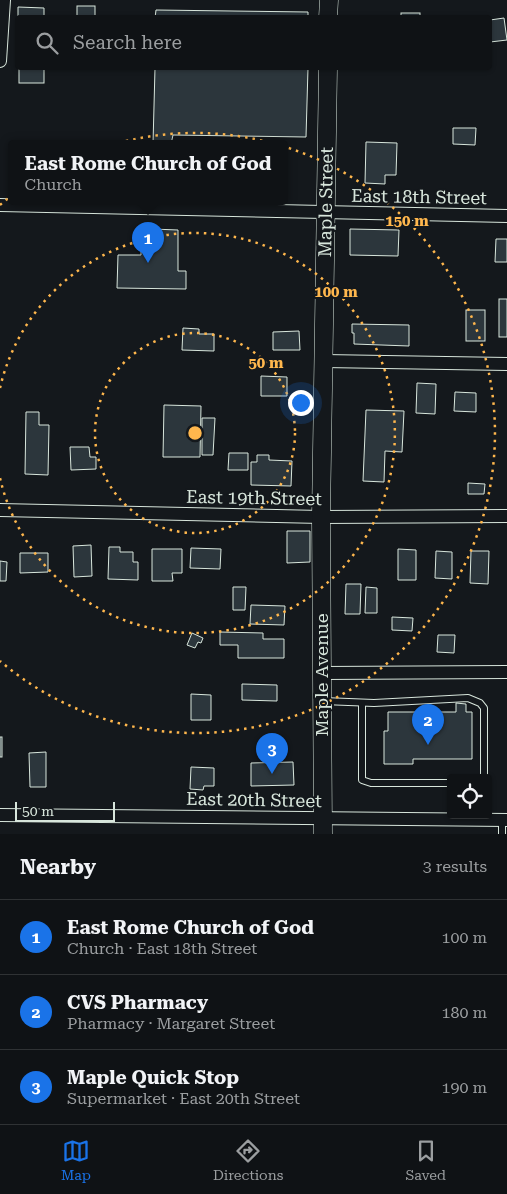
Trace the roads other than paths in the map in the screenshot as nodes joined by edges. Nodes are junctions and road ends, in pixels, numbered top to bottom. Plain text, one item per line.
1 (4, 0) edge
2 (328, 0) edge
3 (328, 15) edge
4 (0, 61) edge
5 (328, 70) edge
6 (0, 205) edge
7 (326, 212) junction
8 (507, 216) edge
9 (324, 361) junction
10 (507, 364) edge
11 (0, 510) edge
12 (507, 516) edge
13 (321, 517) junction
14 (507, 672) edge
15 (322, 673) junction
16 (322, 700) junction
17 (362, 703) junction
18 (484, 774) edge
19 (447, 783) edge
20 (0, 815) edge
21 (465, 819) edge
22 (492, 819) edge
23 (505, 820) edge
24 (323, 826) edge
25 (502, 834) edge

1 - 4 street
2 - 3 main road
5 - 7 main road, Maple Street
6 - 7 street, East 18th Street
7 - 8 street, East 18th Street
7 - 9 main road, Maple Street
9 - 10 street
9 - 13 main road, Maple Street
11 - 13 street, East 19th Street
12 - 13 street, East 19th Street
13 - 15 main road, Maple Avenue
14 - 15 street
15 - 16 main road, Maple Avenue
16 - 17 lane
16 - 24 main road, Maple Avenue
17 - 18 lane
17 - 19 lane
20 - 24 street, East 20th Street
21 - 24 street, East 20th Street
22 - 23 street, East 20th Street
23 - 25 lane

